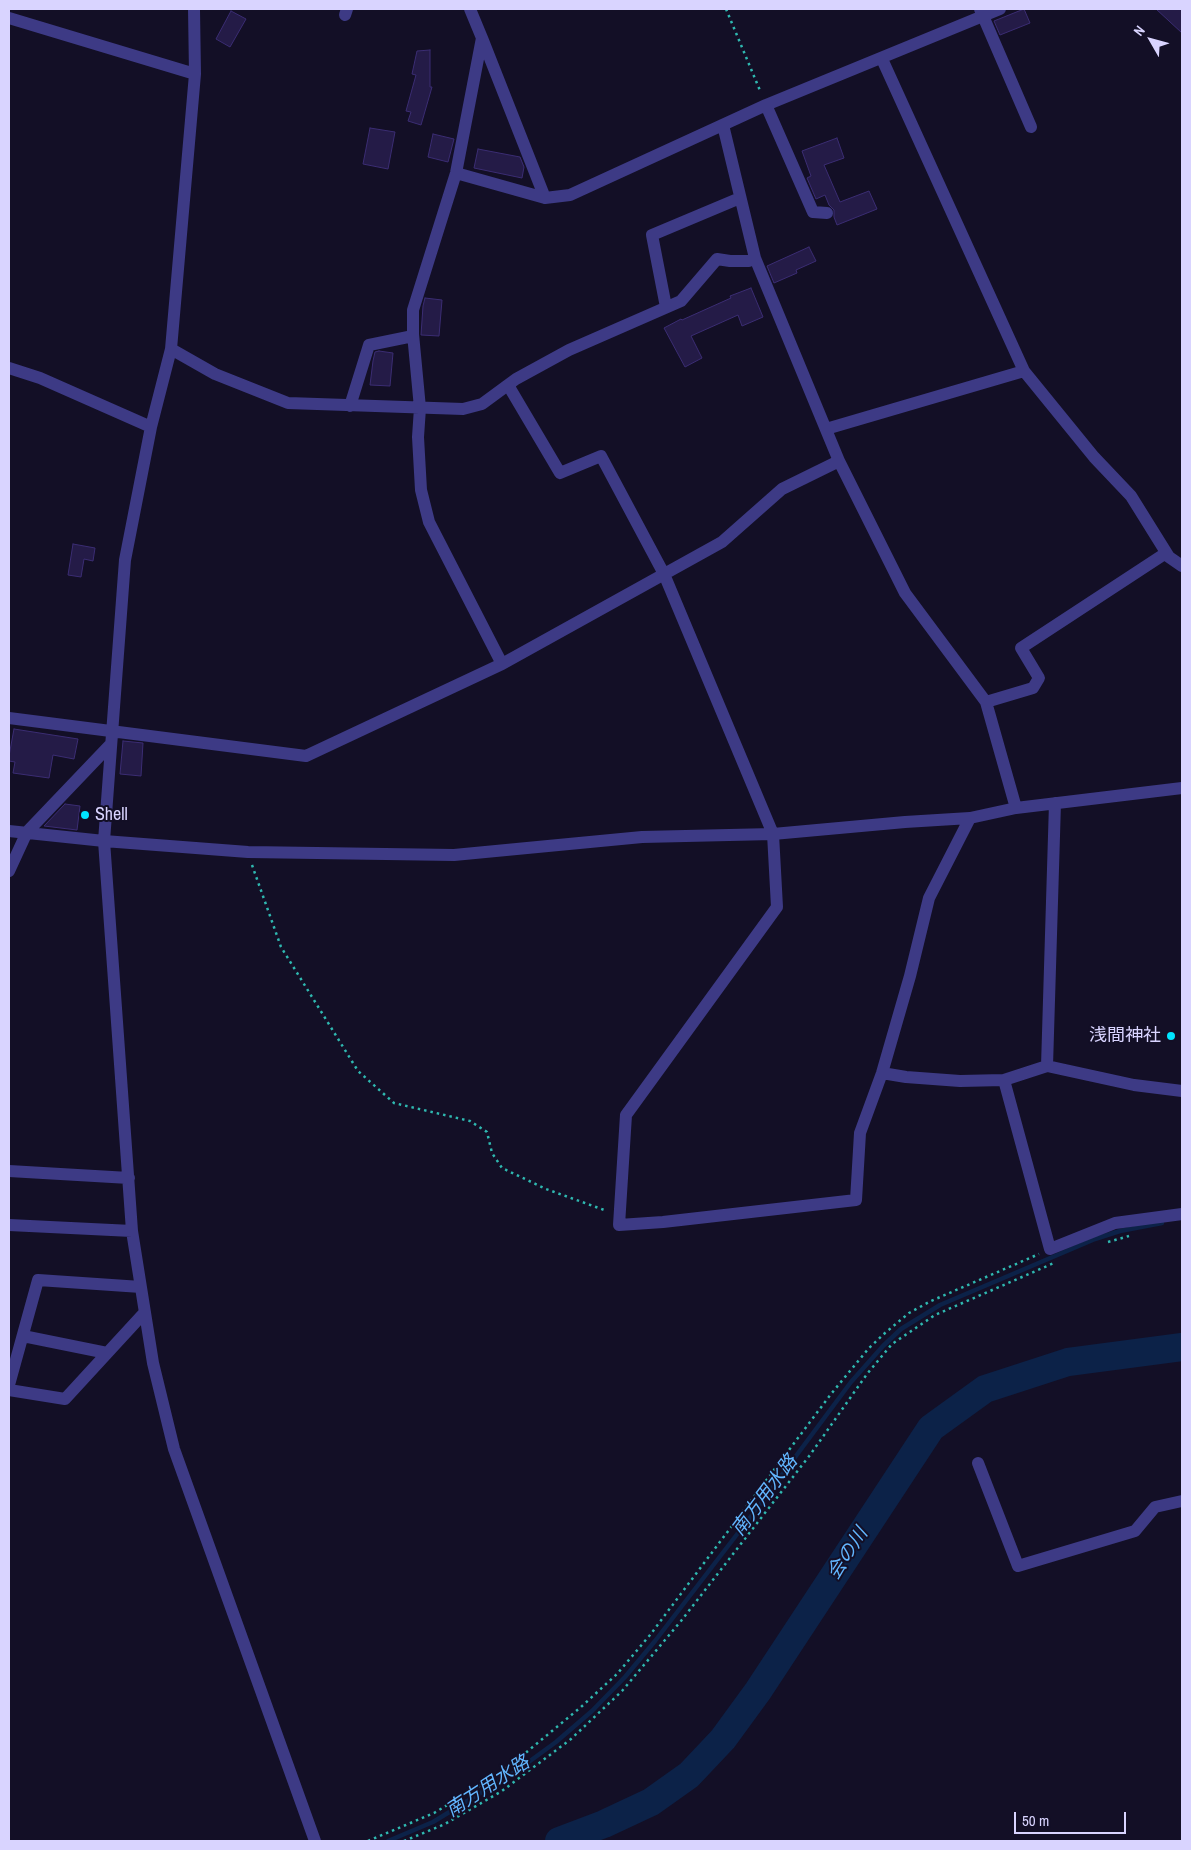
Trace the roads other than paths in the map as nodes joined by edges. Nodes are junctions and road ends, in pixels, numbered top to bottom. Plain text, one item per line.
1 (194, 9) edge
2 (470, 9) edge
3 (1000, 9) edge
4 (982, 12) edge
5 (9, 18) edge
6 (482, 38) junction
7 (882, 58) junction
8 (195, 74) junction
9 (766, 105) junction
10 (723, 124) junction
11 (1031, 127) dead end
12 (456, 173) junction
13 (545, 198) junction
14 (740, 198) junction
15 (827, 213) dead end
16 (755, 258) junction
17 (666, 308) junction
18 (413, 336) junction
19 (171, 349) junction
20 (9, 368) edge
21 (1024, 371) junction
22 (508, 385) junction
23 (350, 406) junction
24 (420, 408) junction
25 (151, 427) junction
26 (826, 430) junction
27 (839, 461) junction
28 (1166, 553) junction
29 (1182, 566) edge
30 (664, 574) junction
31 (502, 664) junction
32 (986, 702) junction
33 (9, 718) edge
34 (111, 738) junction
35 (1182, 788) edge
36 (1056, 803) junction
37 (1016, 808) junction
38 (970, 818) junction
39 (9, 831) edge
40 (26, 832) junction
41 (773, 834) junction
42 (104, 841) junction
43 (9, 871) edge
44 (1047, 1066) junction
45 (882, 1073) junction
46 (1004, 1080) junction
47 (1182, 1090) edge
48 (9, 1171) edge
49 (128, 1178) junction
50 (1182, 1214) edge
51 (9, 1226) edge
52 (132, 1231) junction
53 (141, 1287) junction
54 (145, 1312) junction
55 (22, 1336) junction
56 (107, 1353) junction
57 (9, 1385) edge
58 (9, 1390) edge
59 (978, 1463) dead end
60 (1182, 1501) edge
61 (316, 1841) edge

1 - 8 street
2 - 6 street
3 - 4 street
4 - 7 street
4 - 11 street
5 - 8 street
6 - 12 street
6 - 13 street
7 - 9 street
7 - 21 street
8 - 19 street
9 - 10 street
9 - 15 street
10 - 13 street
10 - 14 street
12 - 13 street
12 - 18 street
14 - 16 street
14 - 17 street
16 - 17 street
16 - 26 street
17 - 22 street
18 - 23 street
18 - 24 street
19 - 23 street
19 - 25 street
20 - 25 street
21 - 26 street
21 - 28 street
22 - 24 street
22 - 30 street
23 - 24 street
24 - 31 street
25 - 34 street
26 - 27 street
27 - 30 street
27 - 32 street
28 - 29 street
28 - 32 street
30 - 31 street
30 - 41 street
31 - 34 street
32 - 37 street
33 - 34 street
34 - 40 street
34 - 42 street
35 - 36 street
36 - 37 street
36 - 44 street
37 - 38 street
38 - 41 street
38 - 45 street
39 - 40 street
40 - 42 street
40 - 43 street
41 - 42 street
41 - 45 street
42 - 49 street
44 - 46 street
44 - 47 street
45 - 46 street
46 - 50 street
48 - 49 street
49 - 52 street
51 - 52 street
52 - 53 street
53 - 54 street
53 - 55 street
54 - 56 street
54 - 61 street
55 - 56 street
55 - 57 street
56 - 58 street
59 - 60 street

